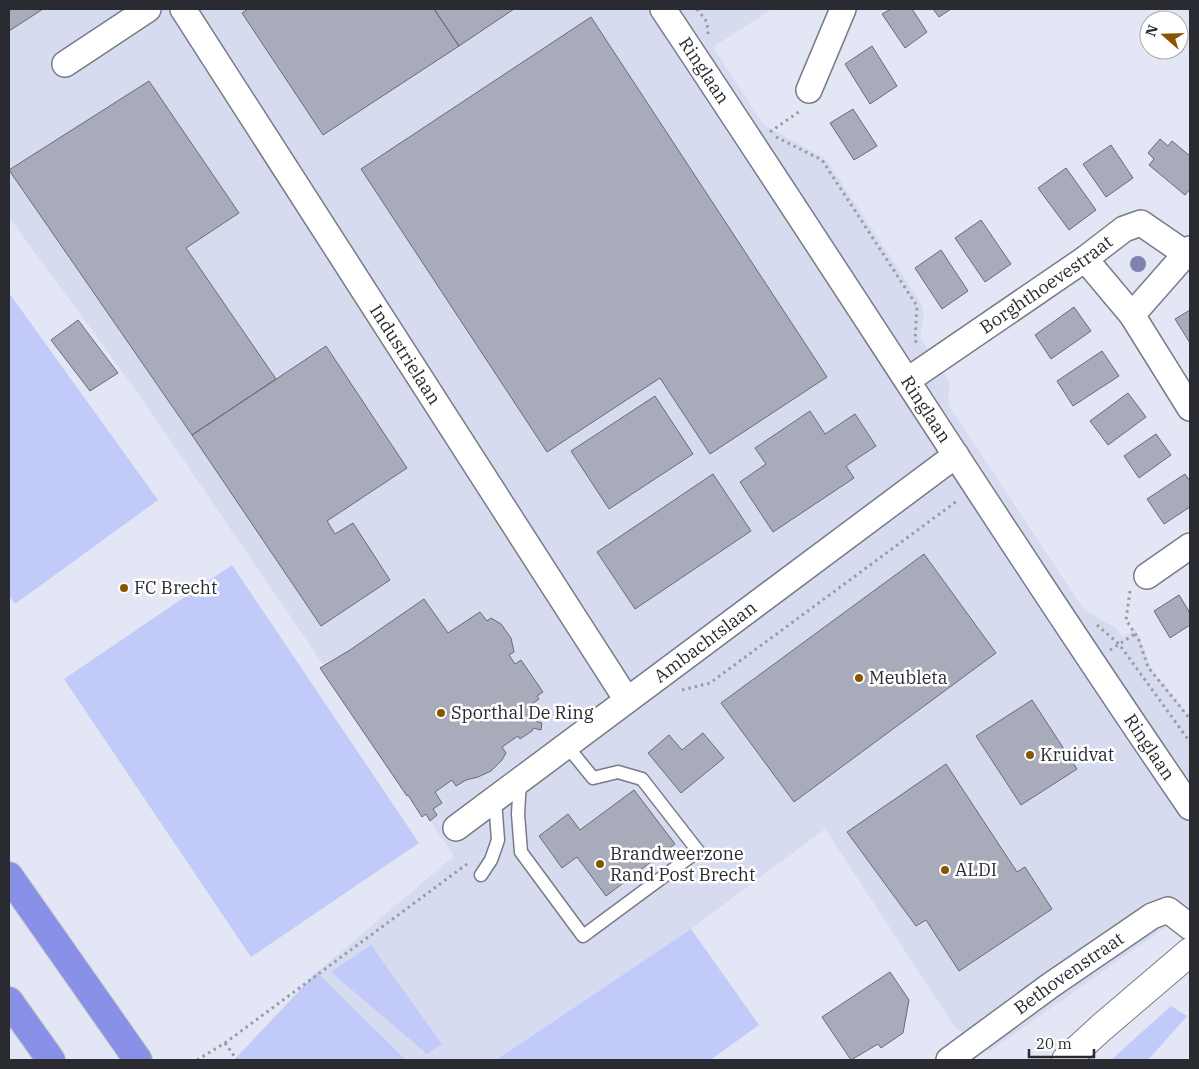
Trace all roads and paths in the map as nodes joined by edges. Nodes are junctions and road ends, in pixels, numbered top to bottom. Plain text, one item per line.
1 (148, 9) edge
2 (183, 9) edge
3 (663, 9) edge
4 (697, 9) edge
5 (843, 9) edge
6 (707, 39) dead end
7 (65, 64) dead end
8 (809, 90) joint
9 (764, 131) dead end
10 (768, 134) junction
11 (1188, 251) edge
12 (1085, 260) junction
13 (1132, 315) junction
14 (931, 364) junction
15 (908, 380) junction
16 (1190, 408) edge
17 (956, 456) junction
18 (976, 486) junction
19 (1190, 546) edge
20 (1147, 576) joint
21 (1135, 634) junction
22 (1093, 661) junction
23 (676, 691) dead end
24 (627, 700) junction
25 (1190, 719) edge
26 (566, 746) junction
27 (520, 780) junction
28 (494, 800) junction
29 (1190, 807) edge
30 (456, 828) dead end
31 (468, 863) dead end
32 (481, 875) dead end
33 (9, 876) edge
34 (1190, 927) edge
35 (1190, 952) edge
36 (9, 1001) edge
37 (225, 1043) junction
38 (51, 1060) edge
39 (138, 1060) edge
40 (197, 1060) edge
41 (237, 1060) edge
42 (949, 1060) edge
43 (1066, 1060) edge

1 - 7 street
2 - 24 street, Industrielaan
3 - 15 street, Ringlaan
4 - 6 path
5 - 8 street
8 - 10 path
9 - 10 path
10 - 14 path
11 - 12 street, Borghthoevestraat
11 - 13 street, Borghthoevestraat
12 - 13 street
12 - 14 street, Borghthoevestraat
13 - 16 street
14 - 15 street, Borghthoevestraat
15 - 17 street, Ringlaan
17 - 18 street, Ringlaan
17 - 24 street, Ambachtslaan
18 - 22 street, Ringlaan
18 - 23 path
19 - 20 street
20 - 21 path
21 - 22 path
21 - 25 path
22 - 29 street, Ringlaan
24 - 26 street, Ambachtslaan
26 - 27 street, Ambachtslaan
26 - 27 lane
27 - 28 street, Ambachtslaan
28 - 30 street, Ambachtslaan
28 - 32 lane
31 - 37 path
33 - 39 highway
34 - 42 street, Bethovenstraat
35 - 43 main road
36 - 38 highway
37 - 40 path
37 - 41 path

